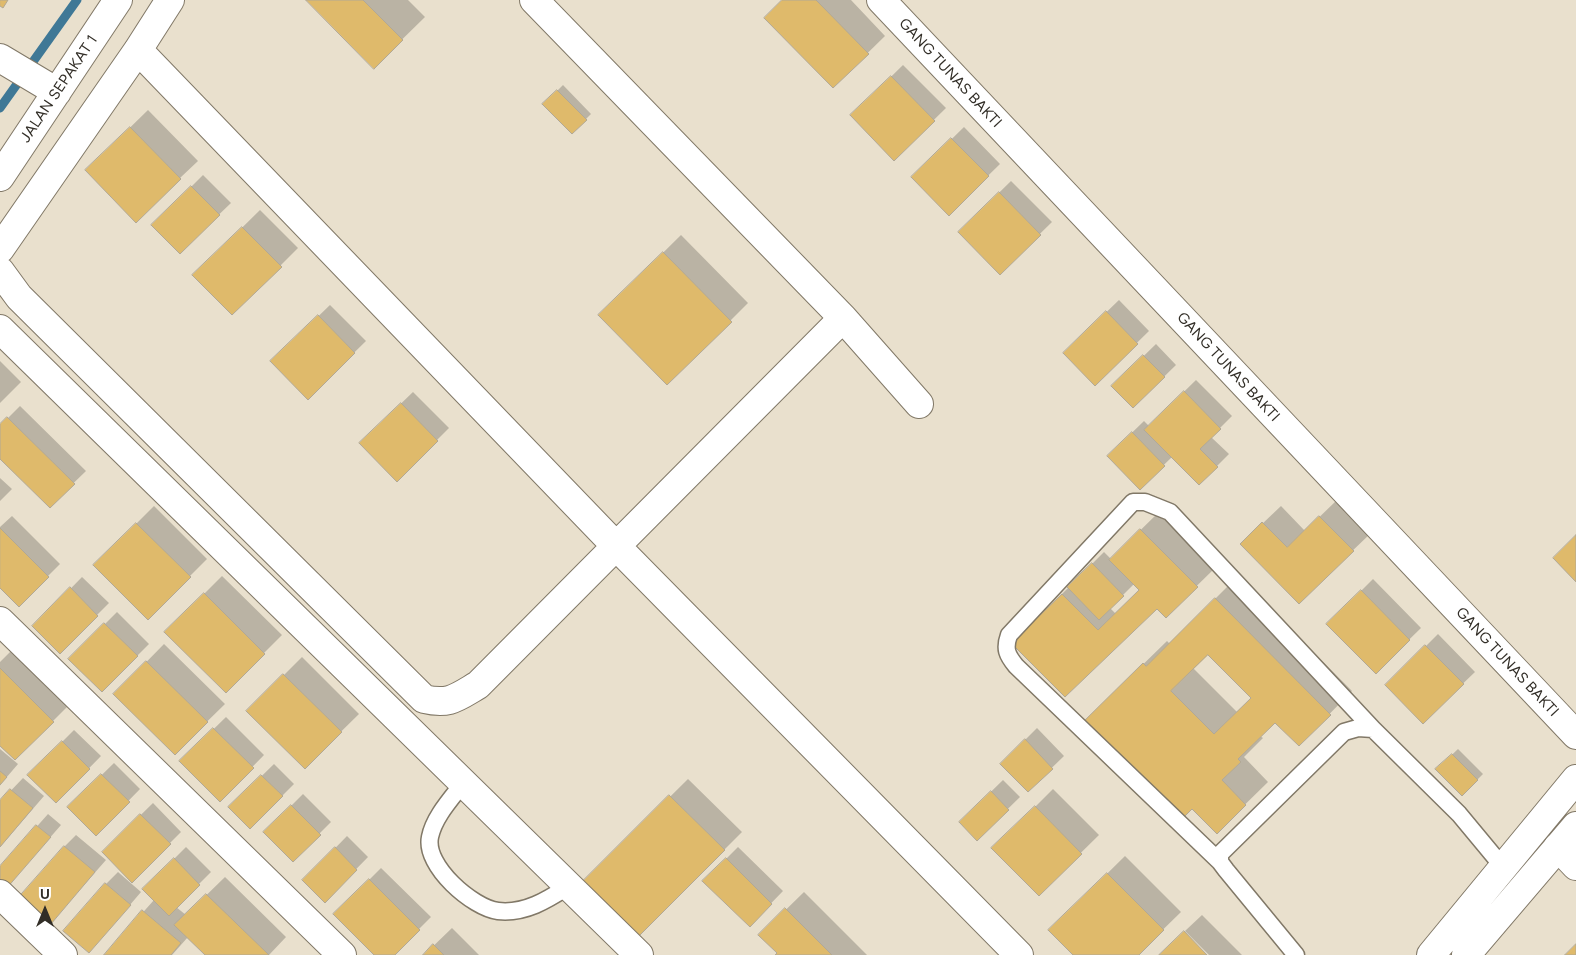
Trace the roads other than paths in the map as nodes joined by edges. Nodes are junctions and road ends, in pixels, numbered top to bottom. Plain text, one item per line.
1 (118, 0) edge
2 (170, 0) edge
3 (534, 0) edge
4 (881, 0) edge
5 (138, 50) junction
6 (2, 59) edge
7 (46, 86) junction
8 (0, 177) edge
9 (0, 250) edge
10 (0, 271) edge
11 (843, 318) junction
12 (0, 329) edge
13 (919, 404) dead end
14 (616, 546) junction
15 (0, 622) edge
16 (1373, 729) junction
17 (1576, 735) edge
18 (1576, 779) edge
19 (464, 782) junction
20 (1576, 826) edge
21 (1567, 857) edge
22 (1220, 862) junction
23 (1502, 867) junction
24 (569, 886) junction
25 (0, 894) edge
26 (63, 955) edge
27 (342, 955) edge
28 (639, 955) edge
29 (1018, 955) edge
30 (1296, 955) edge
31 (1431, 955) edge
32 (1466, 955) edge

1 - 7 street, JALAN SEPAKAT 1
2 - 5 street
3 - 11 street
4 - 17 street, GANG TUNAS BAKTI
5 - 9 street
5 - 14 street
6 - 7 street
7 - 8 street, JALAN SEPAKAT 1
10 - 14 street
11 - 13 street
11 - 14 street
12 - 19 street
14 - 29 street
15 - 27 street
16 - 22 lane
16 - 22 lane
16 - 23 lane
18 - 23 street
19 - 24 street
19 - 24 lane
20 - 21 street
21 - 32 street
22 - 30 lane
23 - 31 street
24 - 28 street
25 - 26 street

